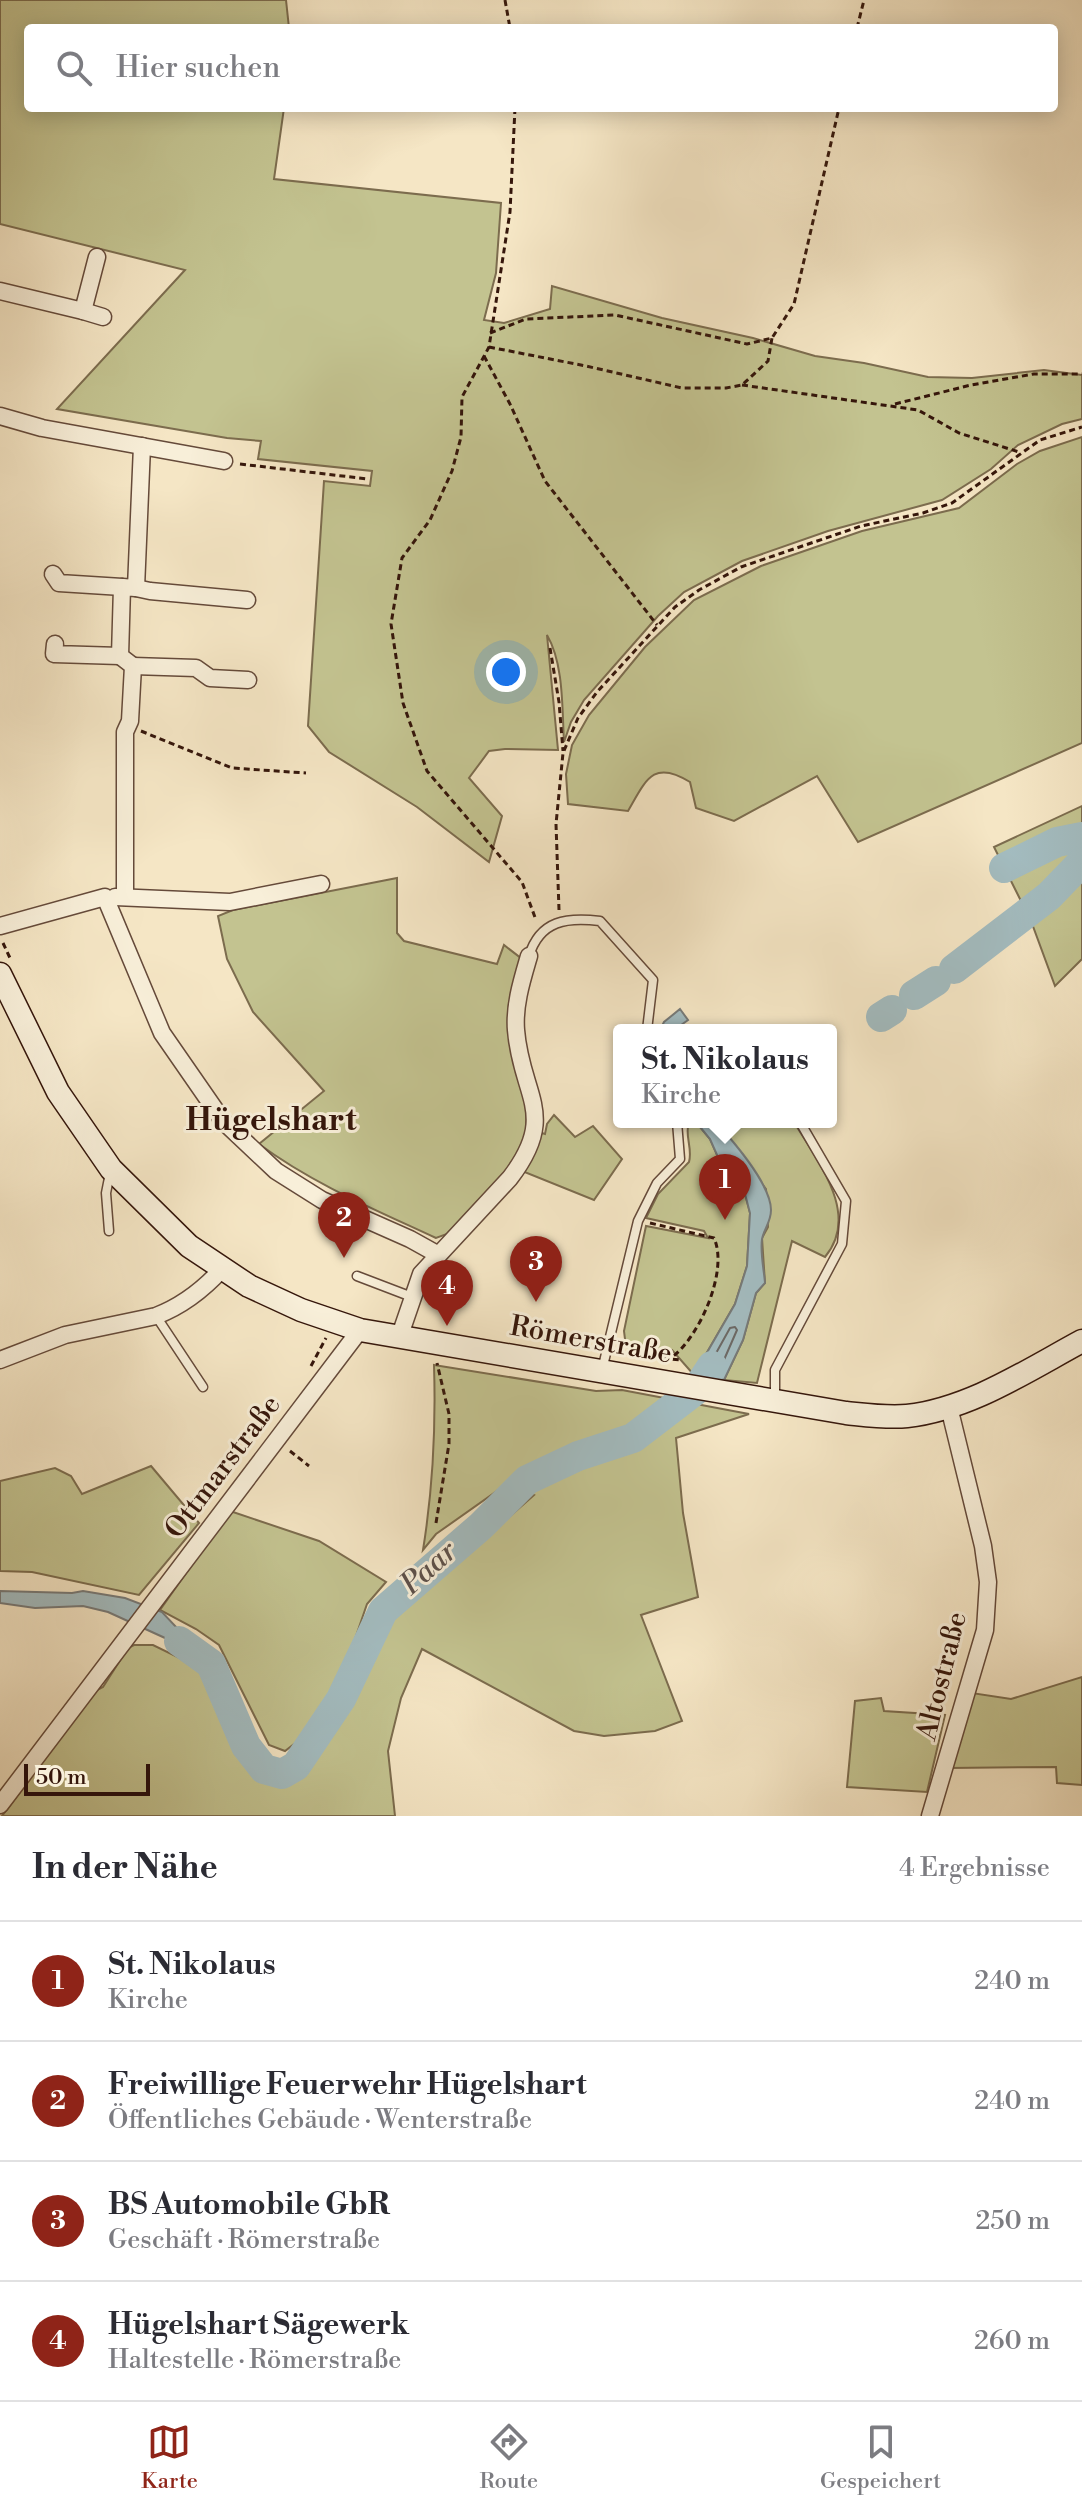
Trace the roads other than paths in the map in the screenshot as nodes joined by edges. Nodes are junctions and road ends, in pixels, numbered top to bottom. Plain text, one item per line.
1 (97, 257) dead end
2 (0, 291) edge
3 (83, 311) junction
4 (103, 317) dead end
5 (0, 416) edge
6 (142, 446) junction
7 (224, 461) road end
8 (53, 574) dead end
9 (129, 587) junction
10 (247, 600) dead end
11 (54, 655) dead end
12 (127, 661) junction
13 (248, 680) dead end
14 (321, 884) dead end
15 (125, 896) junction
16 (105, 897) junction
17 (0, 926) edge
18 (529, 956) joint
19 (5, 966) edge
20 (648, 1024) edge
21 (677, 1128) edge
22 (803, 1128) edge
23 (111, 1169) junction
24 (109, 1231) dead end
25 (437, 1254) junction
26 (222, 1269) junction
27 (357, 1276) dead end
28 (412, 1297) junction
29 (156, 1316) junction
30 (360, 1330) junction
31 (399, 1338) junction
32 (1082, 1341) edge
33 (0, 1360) edge
34 (601, 1372) junction
35 (203, 1387) dead end
36 (775, 1401) junction
37 (949, 1407) junction
38 (0, 1805) edge
39 (930, 1816) edge

1 - 3 street
2 - 3 street
3 - 4 street
5 - 6 street
6 - 7 street
6 - 9 street
8 - 9 street
9 - 10 street
9 - 12 street
11 - 12 street
12 - 13 street
12 - 15 street
14 - 15 street
15 - 16 street
16 - 17 street
16 - 25 street
18 - 20 lane
18 - 25 street
19 - 23 main road, Römerstraße
21 - 34 lane
22 - 36 lane
23 - 24 lane
23 - 26 main road, Römerstraße
25 - 28 street
26 - 29 street
26 - 30 main road, Römerstraße
27 - 28 lane
28 - 31 street
29 - 33 street
29 - 35 lane
30 - 31 main road, Römerstraße
30 - 38 street, Ottmarstraße
31 - 34 main road, Römerstraße
32 - 37 main road, Römerstraße
34 - 36 main road, Römerstraße
36 - 37 main road, Römerstraße
37 - 39 street, Altostraße

